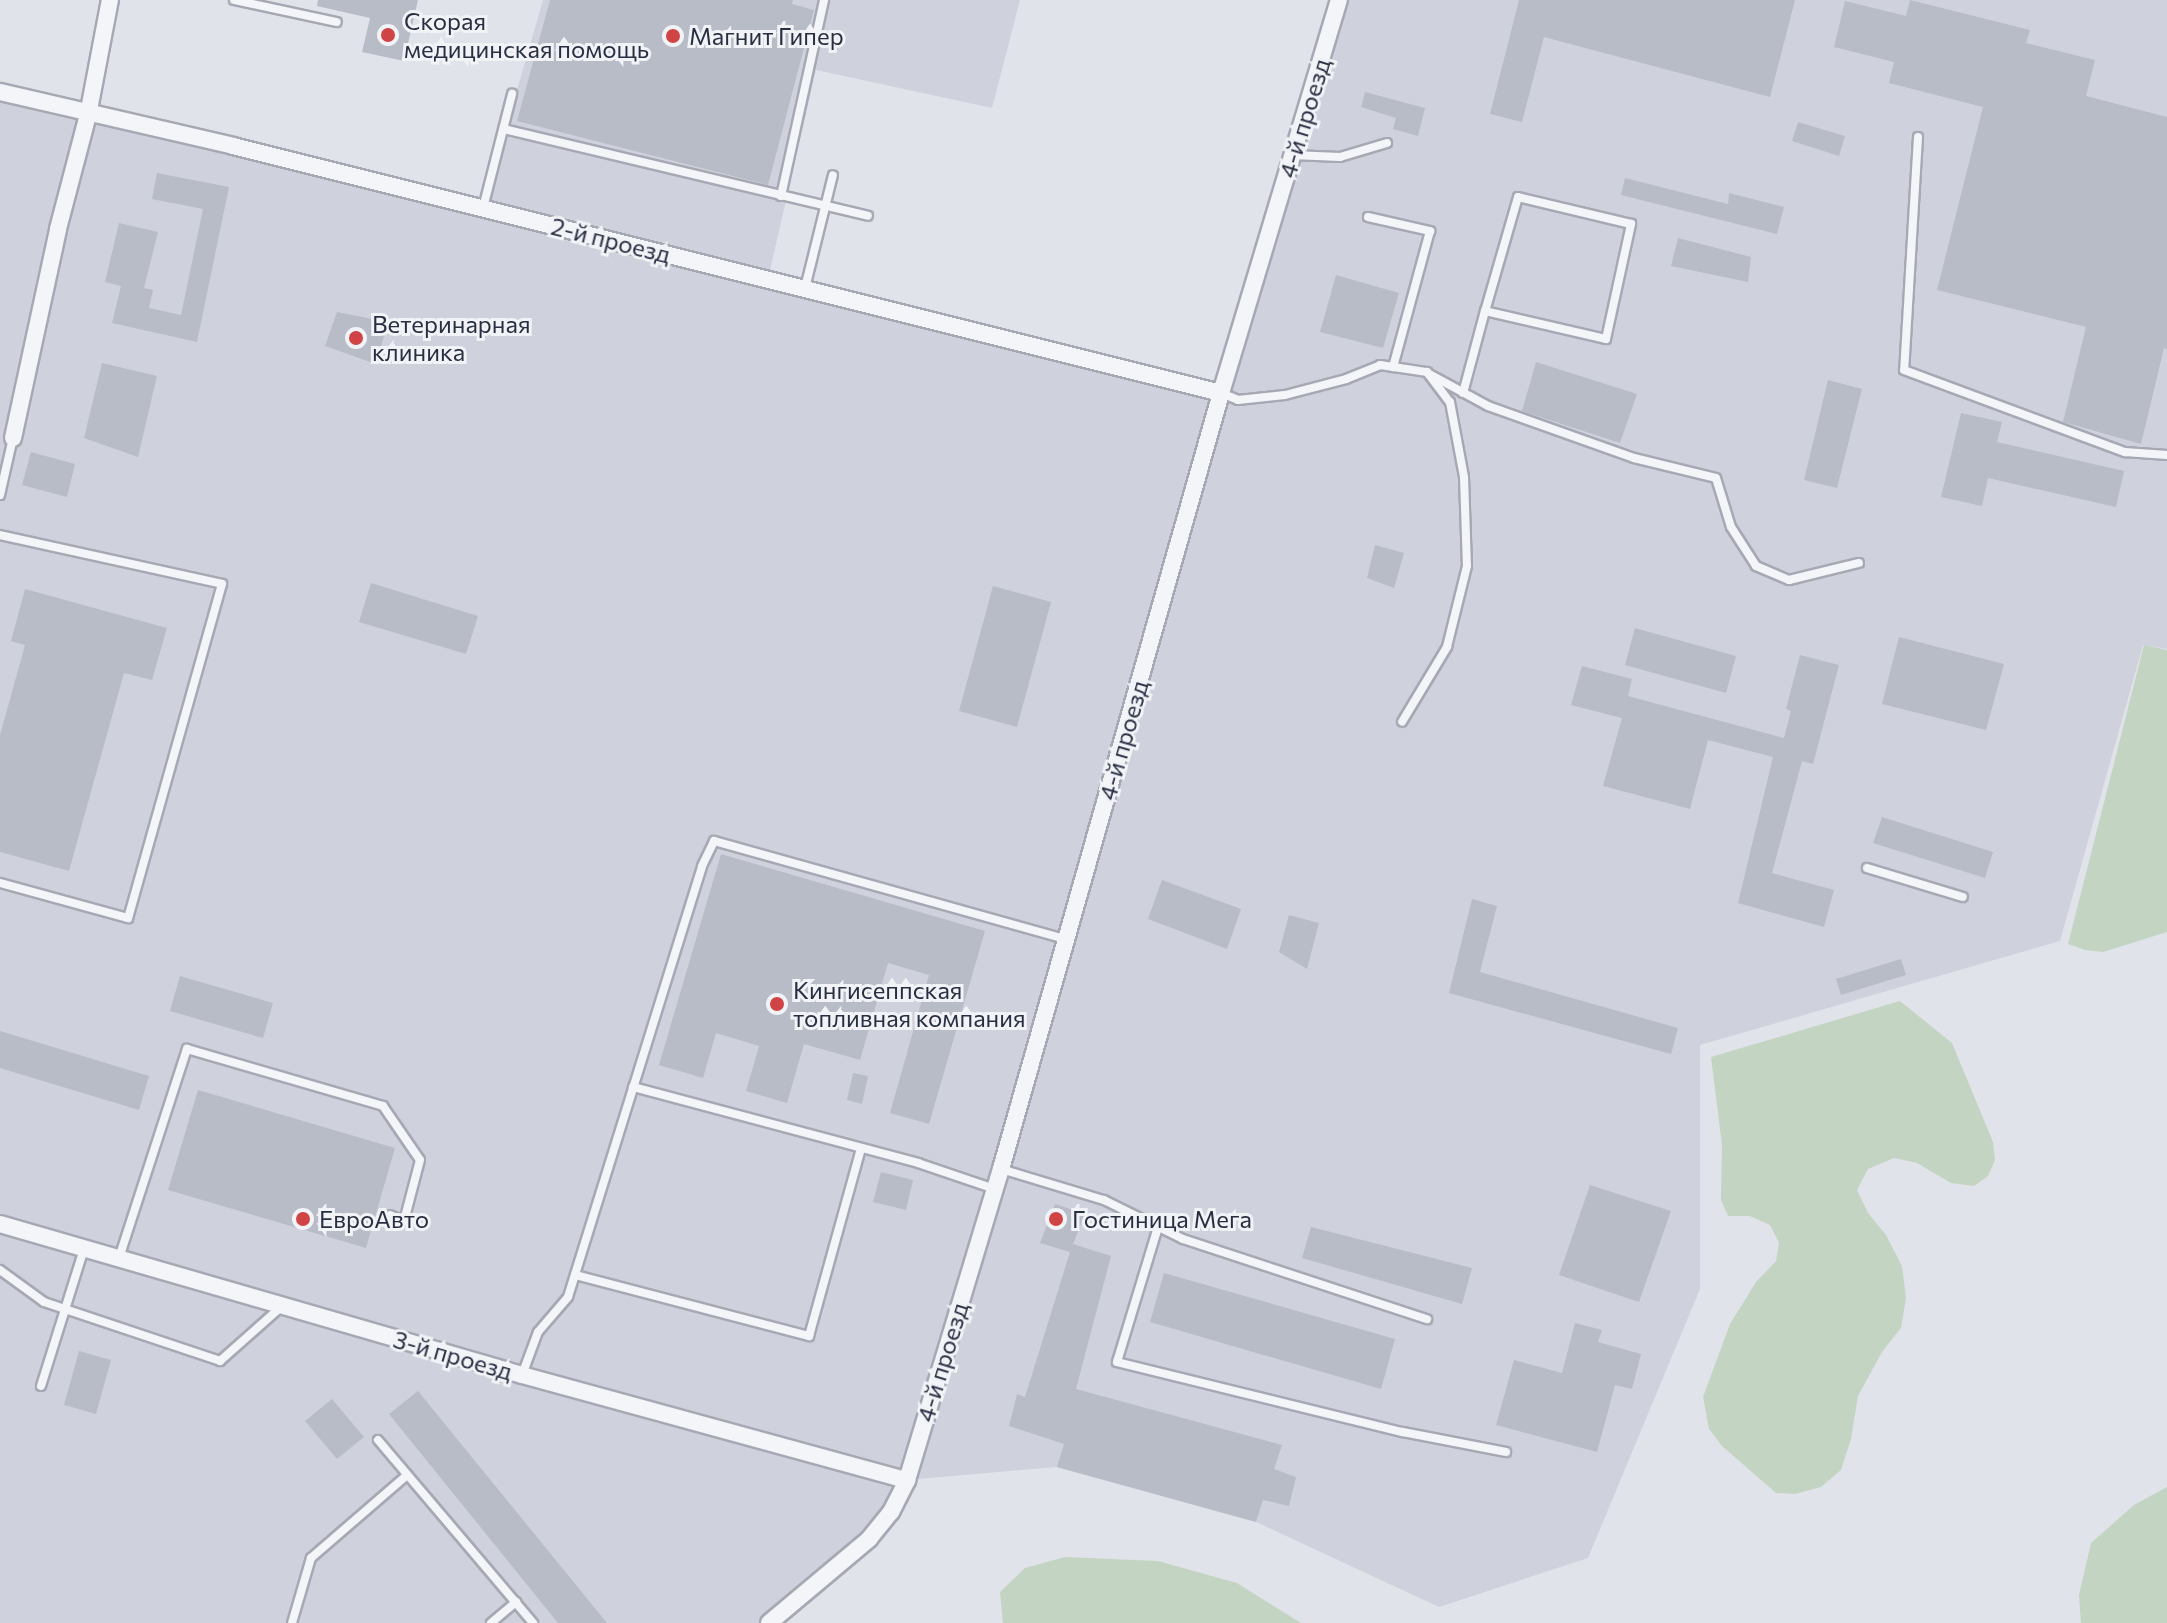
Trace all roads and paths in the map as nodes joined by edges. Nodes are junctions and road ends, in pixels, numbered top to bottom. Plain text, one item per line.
1 (110, 0) edge
2 (234, 0) edge
3 (824, 0) edge
4 (1339, 0) edge
5 (337, 22) dead end
6 (0, 92) edge
7 (512, 94) dead end
8 (88, 115) junction
9 (504, 129) junction
10 (1918, 137) dead end
11 (1387, 143) dead end
12 (1292, 155) junction
13 (833, 175) dead end
14 (781, 196) junction
15 (825, 207) junction
16 (483, 208) junction
17 (868, 216) dead end
18 (1368, 217) dead end
19 (805, 288) junction
20 (1485, 311) junction
21 (1393, 367) junction
22 (1427, 372) junction
23 (1221, 393) junction
24 (1463, 393) junction
25 (13, 438) joint
26 (2167, 455) edge
27 (0, 495) edge
28 (0, 535) edge
29 (1859, 563) dead end
30 (1402, 722) dead end
31 (1867, 868) dead end
32 (0, 883) edge
33 (1963, 897) dead end
34 (1066, 939) junction
35 (633, 1087) junction
36 (861, 1148) junction
37 (1001, 1169) junction
38 (995, 1189) junction
39 (390, 1215) dead end
40 (0, 1224) edge
41 (1158, 1227) junction
42 (84, 1249) junction
43 (119, 1259) junction
44 (0, 1270) edge
45 (575, 1275) junction
46 (283, 1306) junction
47 (64, 1309) junction
48 (1427, 1319) dead end
49 (522, 1375) junction
50 (41, 1386) dead end
51 (378, 1440) dead end
52 (1506, 1452) dead end
53 (407, 1475) junction
54 (907, 1480) junction
55 (516, 1602) junction
56 (292, 1623) edge
57 (491, 1623) edge
58 (533, 1623) edge
59 (769, 1623) edge

1 - 8 street
2 - 5 lane
3 - 14 lane
4 - 12 street, 4-й проезд
6 - 8 street, 2-й проезд
7 - 9 lane
8 - 16 street, 2-й проезд
8 - 25 street
9 - 14 lane
9 - 16 lane
10 - 26 lane
11 - 12 lane
12 - 23 street, 4-й проезд
13 - 15 lane
14 - 15 lane
15 - 17 lane
15 - 19 lane
16 - 19 street, 2-й проезд
18 - 21 lane
19 - 23 street, 2-й проезд
20 - 20 lane
20 - 24 lane
21 - 22 lane
21 - 23 lane
22 - 24 lane
22 - 30 lane
23 - 34 street, 4-й проезд
24 - 29 lane
25 - 27 lane
28 - 32 lane
31 - 33 lane
34 - 35 lane
34 - 37 street, 4-й проезд
35 - 36 lane
35 - 45 lane
36 - 38 lane
36 - 45 lane
37 - 38 street, 4-й проезд
37 - 41 lane
38 - 54 street, 4-й проезд
39 - 43 lane
40 - 42 street, 3-й проезд
41 - 48 lane
41 - 52 lane
42 - 43 street, 3-й проезд
42 - 47 lane
43 - 46 street, 3-й проезд
44 - 47 lane
45 - 49 lane
46 - 47 lane
46 - 49 street, 3-й проезд
47 - 50 lane
49 - 54 street, 3-й проезд
51 - 53 lane
53 - 55 lane
53 - 56 lane
54 - 59 street, 4-й проезд
55 - 57 lane
55 - 58 lane

